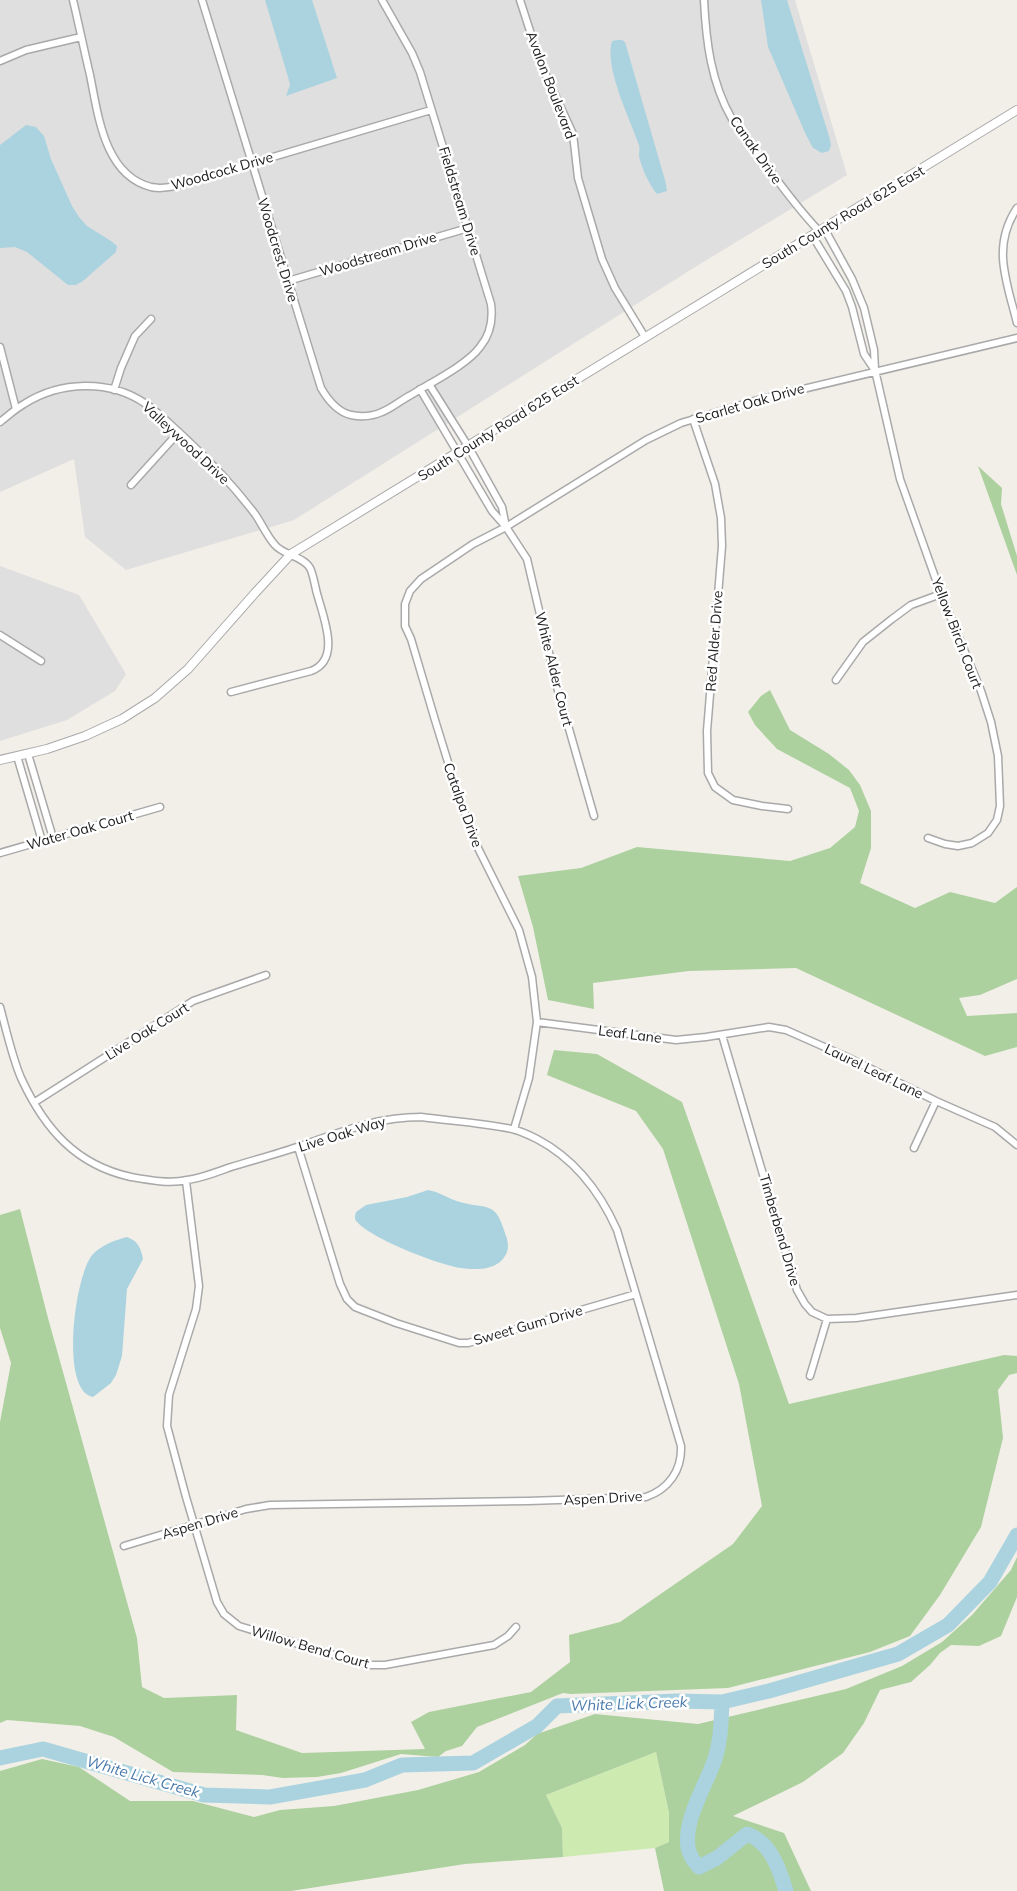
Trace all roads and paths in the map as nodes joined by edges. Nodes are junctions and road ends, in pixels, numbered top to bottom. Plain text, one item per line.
1 (73, 0) edge
2 (202, 0) edge
3 (382, 0) edge
4 (520, 0) edge
5 (704, 0) edge
6 (81, 36) junction
7 (0, 61) edge
8 (431, 110) junction
9 (1017, 110) edge
10 (251, 163) junction
11 (1017, 208) edge
12 (468, 228) junction
13 (819, 232) junction
14 (288, 281) junction
15 (151, 319) dead end
16 (1017, 323) edge
17 (645, 337) junction
18 (1017, 338) edge
19 (0, 347) edge
20 (875, 370) junction
21 (429, 384) junction
22 (420, 389) junction
23 (114, 390) junction
24 (16, 409) junction
25 (693, 419) junction
26 (0, 422) edge
27 (179, 432) junction
28 (468, 446) junction
29 (459, 452) junction
30 (131, 484) dead end
31 (506, 527) junction
32 (291, 554) junction
33 (942, 594) junction
34 (0, 635) edge
35 (41, 661) dead end
36 (836, 680) dead end
37 (231, 692) dead end
38 (28, 754) junction
39 (18, 756) junction
40 (0, 760) edge
41 (160, 807) dead end
42 (788, 809) dead end
43 (594, 816) dead end
44 (53, 838) junction
45 (928, 838) dead end
46 (42, 841) junction
47 (0, 853) edge
48 (266, 975) dead end
49 (0, 1008) edge
50 (537, 1022) junction
51 (722, 1035) junction
52 (936, 1101) junction
53 (35, 1102) junction
54 (514, 1129) junction
55 (1017, 1145) edge
56 (298, 1147) junction
57 (914, 1148) dead end
58 (186, 1181) junction
59 (636, 1294) junction
60 (1017, 1295) edge
61 (827, 1319) junction
62 (810, 1376) dead end
63 (194, 1526) junction
64 (124, 1546) dead end
65 (516, 1627) dead end

1 - 6 street, Woodcock Drive
2 - 10 street, Woodcrest Drive
3 - 8 street, Fieldstream Drive
4 - 17 street, Avalon Boulevard
5 - 13 street, Canak Drive
6 - 7 street
6 - 10 street, Woodcock Drive
8 - 10 street, Woodcock Drive
8 - 12 street, Fieldstream Drive
9 - 13 street, South County Road 625 East
10 - 14 street, Woodcrest Drive
11 - 16 street
12 - 14 street, Woodstream Drive
12 - 21 street, Fieldstream Drive
13 - 17 street, South County Road 625 East
13 - 20 street, Yellow Birch Court
13 - 20 street, Yellow Birch Court
14 - 22 street, Woodcrest Drive
15 - 23 street
17 - 28 street, South County Road 625 East
18 - 20 street, Scarlet Oak Drive
19 - 24 street
20 - 25 street, Scarlet Oak Drive
20 - 33 street, Yellow Birch Court
21 - 22 street, Fieldstream Drive
21 - 28 street
22 - 29 street
23 - 24 street, Valleywood Drive
23 - 27 street, Valleywood Drive
24 - 26 street, Valleywood Drive
25 - 31 street, Scarlet Oak Drive
25 - 42 street, Red Alder Drive
27 - 30 street
27 - 32 street, Valleywood Drive
28 - 29 street, South County Road 625 East
28 - 31 street, White Alder Court
29 - 31 street, White Alder Court
29 - 32 street, South County Road 625 East
31 - 43 street, White Alder Court
31 - 50 street, Catalpa Drive
32 - 37 street, Valleywood Drive
32 - 38 street, South County Road 625 East
33 - 36 street
33 - 45 street, Yellow Birch Court
34 - 35 street
38 - 39 street, South County Road 625 East
38 - 44 street
39 - 40 street, South County Road 625 East
39 - 46 street
41 - 44 street, Water Oak Court
44 - 46 street, Water Oak Court
46 - 47 street, Water Oak Court
48 - 53 street, Live Oak Court
49 - 53 street, Live Oak Way
50 - 51 street, Leaf Lane
50 - 54 street, Catalpa Drive
51 - 52 street, Laurel Leaf Lane
51 - 61 street, Timberbend Drive
52 - 55 street, Laurel Leaf Lane
52 - 57 street
53 - 58 street, Live Oak Way
54 - 56 street, Live Oak Way
54 - 59 street, Aspen Drive
56 - 58 street, Live Oak Way
56 - 59 street, Sweet Gum Drive
58 - 63 street, Willow Bend Court
59 - 63 street, Aspen Drive
60 - 61 street
61 - 62 street
63 - 64 street, Aspen Drive
63 - 65 street, Willow Bend Court

